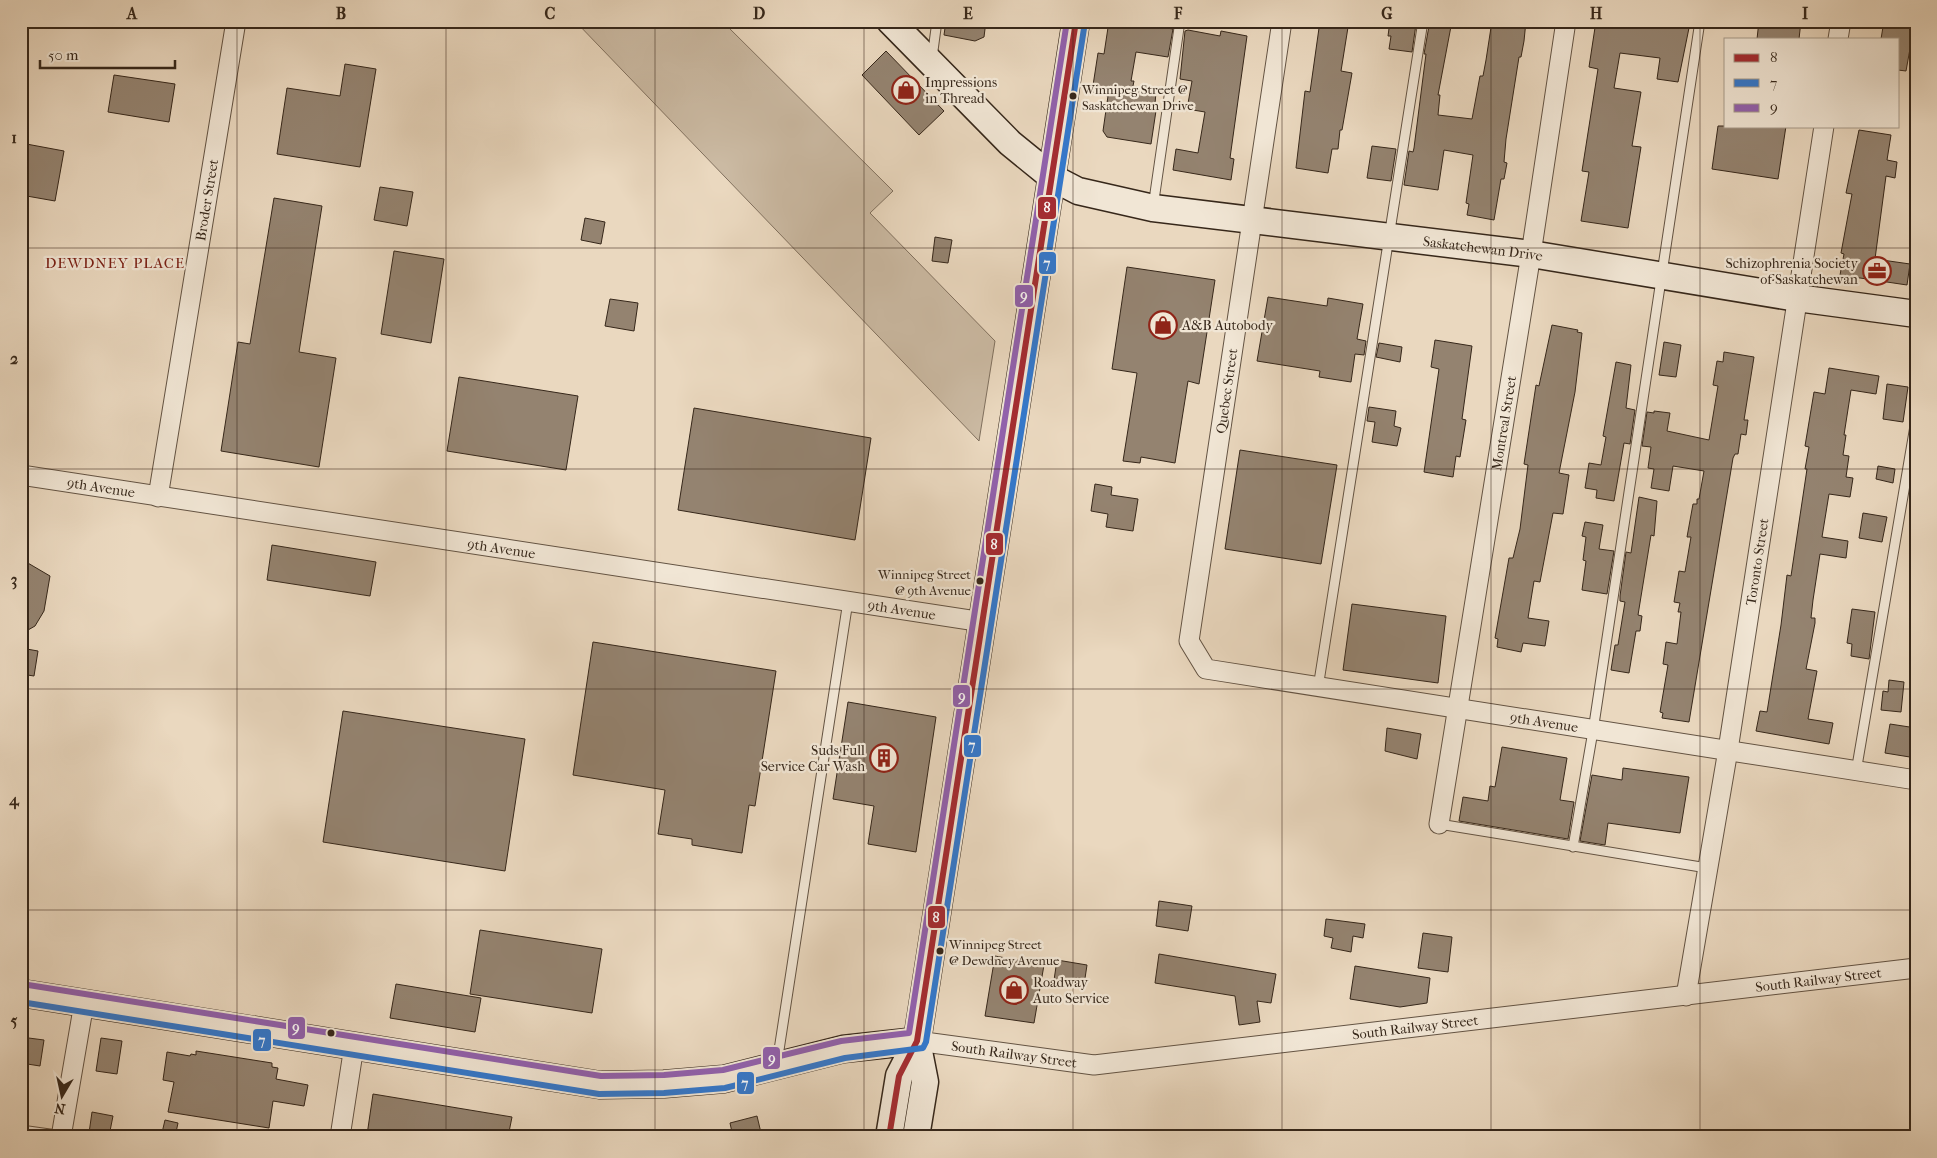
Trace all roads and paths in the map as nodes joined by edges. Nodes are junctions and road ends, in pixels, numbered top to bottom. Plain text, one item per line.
1 (236, 21) edge
2 (890, 21) edge
3 (937, 21) edge
4 (1076, 21) edge
5 (1180, 21) edge
6 (1282, 21) edge
7 (1424, 21) edge
8 (1566, 21) edge
9 (1700, 21) edge
10 (1841, 21) edge
11 (1838, 38) edge
12 (931, 63) junction
13 (1824, 128) edge
14 (1053, 178) junction
15 (1153, 208) junction
16 (1251, 221) junction
17 (1389, 236) junction
18 (1531, 254) junction
19 (1660, 275) junction
20 (1797, 298) junction
21 (1916, 314) edge
22 (1916, 420) edge
23 (21, 475) edge
24 (158, 497) junction
25 (848, 601) junction
26 (983, 622) junction
27 (1190, 641) joint
28 (1318, 688) junction
29 (1456, 708) junction
30 (1593, 731) junction
31 (1728, 750) junction
32 (1856, 772) junction
33 (1916, 780) edge
34 (1439, 824) joint
35 (1573, 847) junction
36 (1707, 868) junction
37 (1916, 968) edge
38 (21, 993) edge
39 (1686, 996) junction
40 (84, 1003) junction
41 (917, 1041) junction
42 (354, 1046) junction
43 (777, 1064) junction
44 (21, 1130) edge
45 (62, 1136) edge
46 (340, 1137) edge
47 (889, 1137) edge
48 (916, 1137) edge

1 - 24 street, Broder Street
2 - 12 main road, Saskatchewan Drive
3 - 12 lane
4 - 14 main road
5 - 15 lane
6 - 16 street, Quebec Street
7 - 17 lane
8 - 18 street, Montreal Street
9 - 19 lane
10 - 11 street
12 - 14 main road, Saskatchewan Drive
13 - 20 street, Toronto Street
14 - 15 main road, Saskatchewan Drive
14 - 26 main road
15 - 16 main road, Saskatchewan Drive
16 - 17 main road, Saskatchewan Drive
16 - 27 street, Quebec Street
17 - 18 main road, Saskatchewan Drive
17 - 28 lane
18 - 19 main road, Saskatchewan Drive
18 - 29 street, Montreal Street
19 - 20 main road, Saskatchewan Drive
19 - 30 lane
20 - 21 main road, Saskatchewan Drive
20 - 31 street, Toronto Street
22 - 32 lane
23 - 24 street, 9th Avenue
24 - 25 street, 9th Avenue
25 - 26 street, 9th Avenue
25 - 43 lane
26 - 41 main road
27 - 28 street, 9th Avenue
28 - 29 street, 9th Avenue
29 - 30 street, 9th Avenue
29 - 34 street, Montreal Street
30 - 31 street, 9th Avenue
30 - 35 lane
31 - 32 street, 9th Avenue
31 - 36 street, Toronto Street
32 - 33 street, 9th Avenue
34 - 35 lane
35 - 36 lane
36 - 39 street, Toronto Street
37 - 39 street, South Railway Street
38 - 40 main road
39 - 41 street, South Railway Street
40 - 42 main road
40 - 45 street
41 - 43 main road
41 - 47 main road
41 - 48 main road
42 - 43 main road
42 - 46 street
44 - 45 lane

